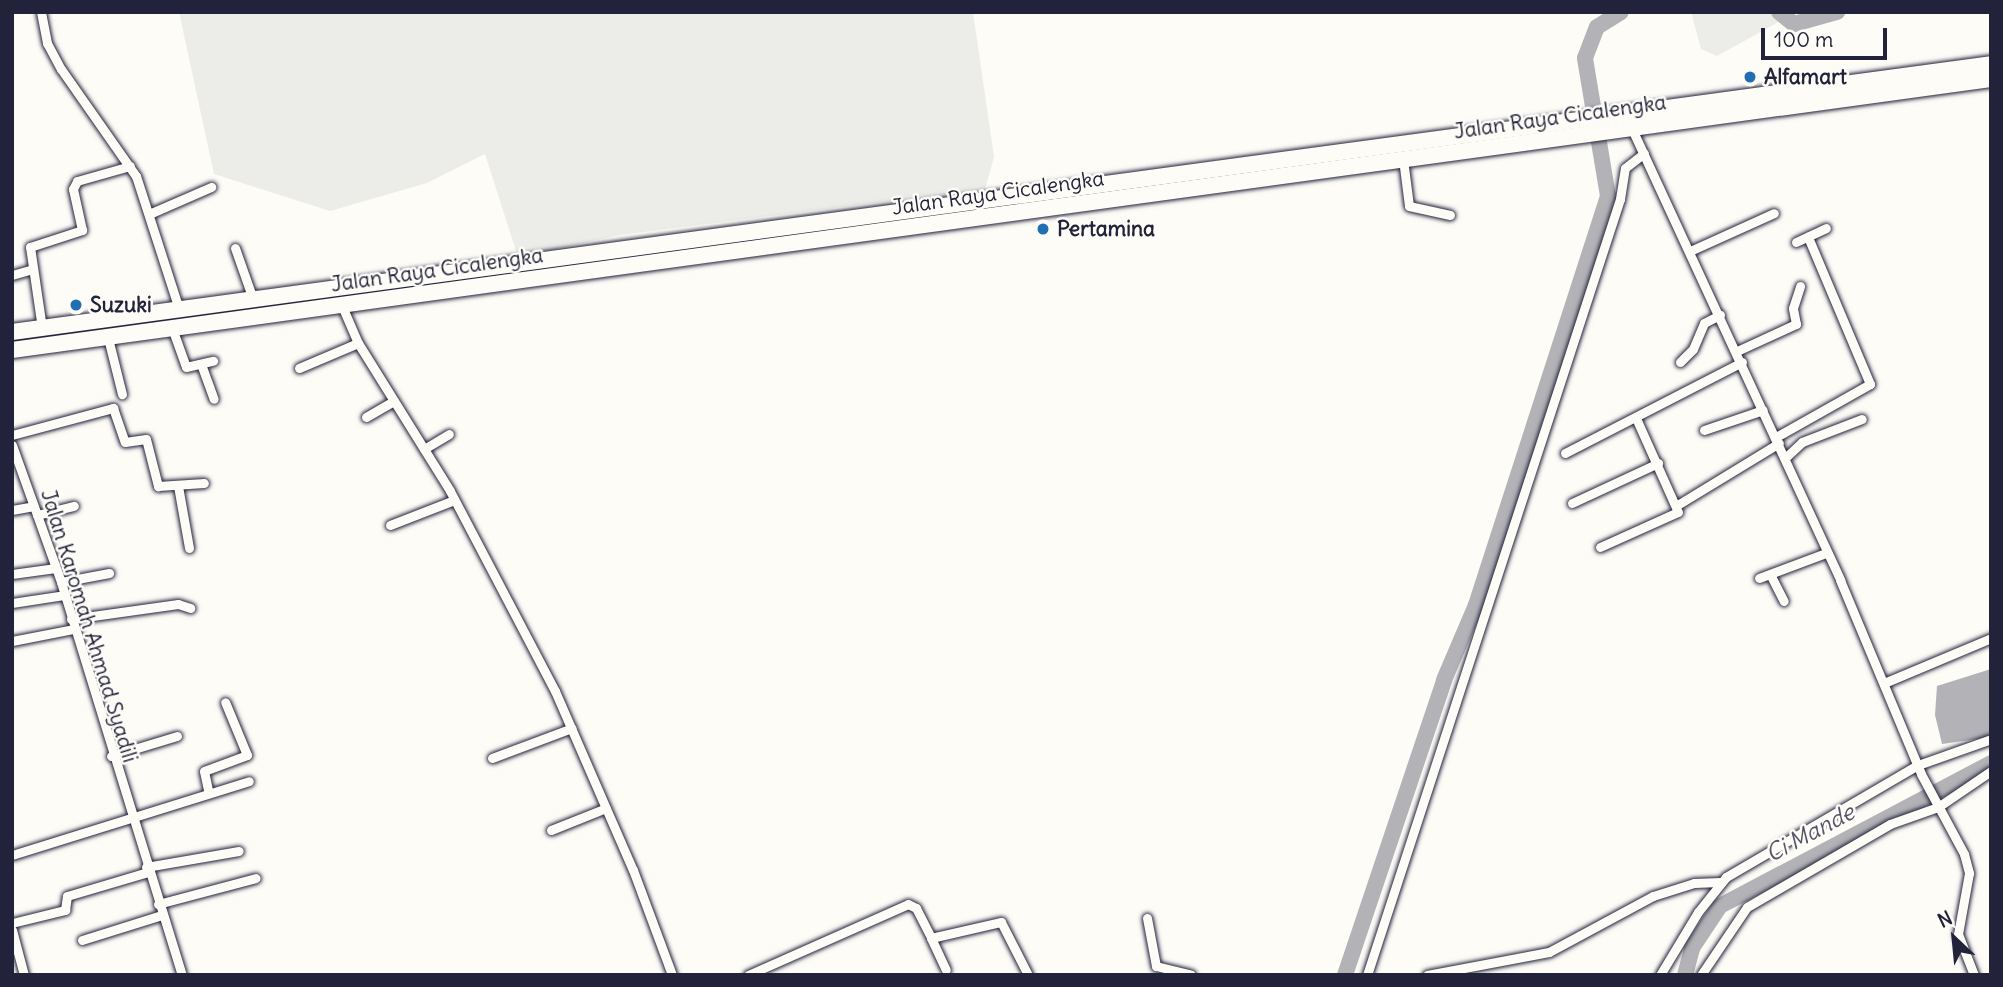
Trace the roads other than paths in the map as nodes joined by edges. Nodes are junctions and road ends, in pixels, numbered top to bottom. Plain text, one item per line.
1 (41, 12) edge
2 (1991, 64) edge
3 (1991, 79) edge
4 (1632, 129) junction
5 (1644, 153) junction
6 (1403, 159) junction
7 (130, 166) junction
8 (211, 187) dead end
9 (149, 214) junction
10 (1774, 214) dead end
11 (1450, 215) dead end
12 (1826, 228) dead end
13 (1808, 237) junction
14 (1796, 242) dead end
15 (234, 248) dead end
16 (1689, 251) junction
17 (30, 270) junction
18 (12, 275) edge
19 (1800, 286) dead end
20 (253, 299) junction
21 (233, 301) junction
22 (342, 306) junction
23 (179, 309) junction
24 (1720, 315) junction
25 (236, 321) junction
26 (41, 328) junction
27 (172, 328) junction
28 (12, 332) edge
29 (108, 338) junction
30 (358, 343) junction
31 (12, 350) edge
32 (1737, 351) junction
33 (213, 361) dead end
34 (1679, 362) dead end
35 (1742, 362) junction
36 (201, 364) junction
37 (299, 368) dead end
38 (122, 394) dead end
39 (214, 399) dead end
40 (394, 401) junction
41 (1763, 410) junction
42 (366, 418) dead end
43 (1636, 418) junction
44 (1862, 419) dead end
45 (1704, 430) dead end
46 (449, 434) dead end
47 (12, 435) edge
48 (1777, 440) junction
49 (12, 445) edge
50 (424, 449) junction
51 (1565, 453) dead end
52 (1785, 458) junction
53 (1658, 463) junction
54 (204, 483) dead end
55 (178, 486) junction
56 (454, 500) junction
57 (1572, 503) dead end
58 (1679, 504) junction
59 (74, 506) dead end
60 (12, 510) edge
61 (36, 511) junction
62 (390, 525) dead end
63 (1600, 547) dead end
64 (189, 548) dead end
65 (1826, 553) junction
66 (56, 568) junction
67 (109, 573) dead end
68 (12, 574) edge
69 (1772, 576) junction
70 (1759, 578) dead end
71 (61, 582) junction
72 (65, 595) junction
73 (1784, 601) dead end
74 (12, 603) edge
75 (190, 608) dead end
76 (71, 619) junction
77 (73, 629) junction
78 (1991, 638) edge
79 (12, 641) edge
80 (1884, 683) junction
81 (225, 702) dead end
82 (572, 727) junction
83 (177, 736) dead end
84 (1991, 739) edge
85 (111, 756) junction
86 (492, 758) dead end
87 (1919, 769) junction
88 (1991, 771) edge
89 (249, 781) dead end
90 (208, 790) junction
91 (1937, 805) junction
92 (606, 808) junction
93 (131, 818) junction
94 (551, 830) dead end
95 (239, 851) dead end
96 (12, 855) edge
97 (147, 869) junction
98 (256, 878) dead end
99 (1720, 882) junction
100 (158, 904) junction
101 (162, 915) junction
102 (1147, 918) dead end
103 (12, 923) edge
104 (12, 930) edge
105 (932, 938) junction
106 (82, 940) dead end
107 (946, 970) dead end
108 (24, 975) edge
109 (181, 975) edge
110 (672, 975) edge
111 (748, 975) edge
112 (1028, 975) edge
113 (1191, 975) edge
114 (1367, 975) edge
115 (1427, 975) edge
116 (1660, 975) edge
117 (1701, 975) edge
118 (1974, 975) edge

1 - 7 street
2 - 20 highway, Jalan Raya Cicalengka
3 - 4 highway, Jalan Raya Cicalengka
4 - 5 street
4 - 6 highway, Jalan Raya Cicalengka
5 - 16 street
5 - 114 street
6 - 11 street
6 - 22 highway, Jalan Raya Cicalengka
7 - 9 street
7 - 17 street
8 - 9 street
9 - 23 street
10 - 16 street
12 - 13 street
13 - 14 street
13 - 48 street
15 - 20 street
16 - 24 street
17 - 18 street
17 - 26 street
19 - 32 street
20 - 21 highway, Jalan Raya Cicalengka
21 - 23 highway, Jalan Raya Cicalengka
21 - 25 highway
22 - 25 highway, Jalan Raya Cicalengka
22 - 30 street
23 - 26 highway, Jalan Raya Cicalengka
24 - 32 street
24 - 34 street
25 - 27 highway, Jalan Raya Cicalengka
26 - 28 highway, Jalan Raya Cicalengka
27 - 29 highway, Jalan Raya Cicalengka
27 - 36 street
29 - 31 highway, Jalan Raya Cicalengka
29 - 38 street
30 - 37 street
30 - 40 street
32 - 35 street
33 - 36 street
35 - 41 street
35 - 43 street
36 - 39 street
40 - 42 street
40 - 50 street
41 - 45 street
41 - 48 street
43 - 51 street
43 - 53 street
44 - 52 street
46 - 50 street
47 - 55 street
48 - 52 street
48 - 58 street
49 - 61 street, Jalan Karomah Ahmad Syadili
50 - 56 street
52 - 65 street
53 - 57 street
53 - 58 street
54 - 55 street
55 - 64 street
56 - 62 street
56 - 82 street
58 - 63 street
59 - 61 street
60 - 61 street
61 - 66 street, Jalan Karomah Ahmad Syadili
65 - 69 street
65 - 80 street
66 - 68 street
66 - 71 street, Jalan Karomah Ahmad Syadili
67 - 71 street
69 - 70 street
69 - 73 street
71 - 72 street, Jalan Karomah Ahmad Syadili
72 - 74 street
72 - 76 street, Jalan Karomah Ahmad Syadili
75 - 76 street
76 - 77 street, Jalan Karomah Ahmad Syadili
77 - 79 street
77 - 85 street, Jalan Karomah Ahmad Syadili
78 - 80 street
80 - 87 street
81 - 90 street
82 - 86 street
82 - 92 street
83 - 85 street
84 - 87 street
85 - 93 street, Jalan Karomah Ahmad Syadili
87 - 91 street
87 - 99 street
88 - 91 street
89 - 90 street
90 - 93 street
91 - 117 street
91 - 118 street
92 - 94 street
92 - 110 street
93 - 96 street
93 - 97 street, Jalan Karomah Ahmad Syadili
95 - 97 street
97 - 100 street, Jalan Karomah Ahmad Syadili
97 - 103 street
98 - 100 street
99 - 115 street
99 - 116 street
100 - 101 street, Jalan Karomah Ahmad Syadili
101 - 106 street
101 - 109 street, Jalan Karomah Ahmad Syadili
102 - 113 street
104 - 108 street
105 - 107 street
105 - 111 street
105 - 112 street

